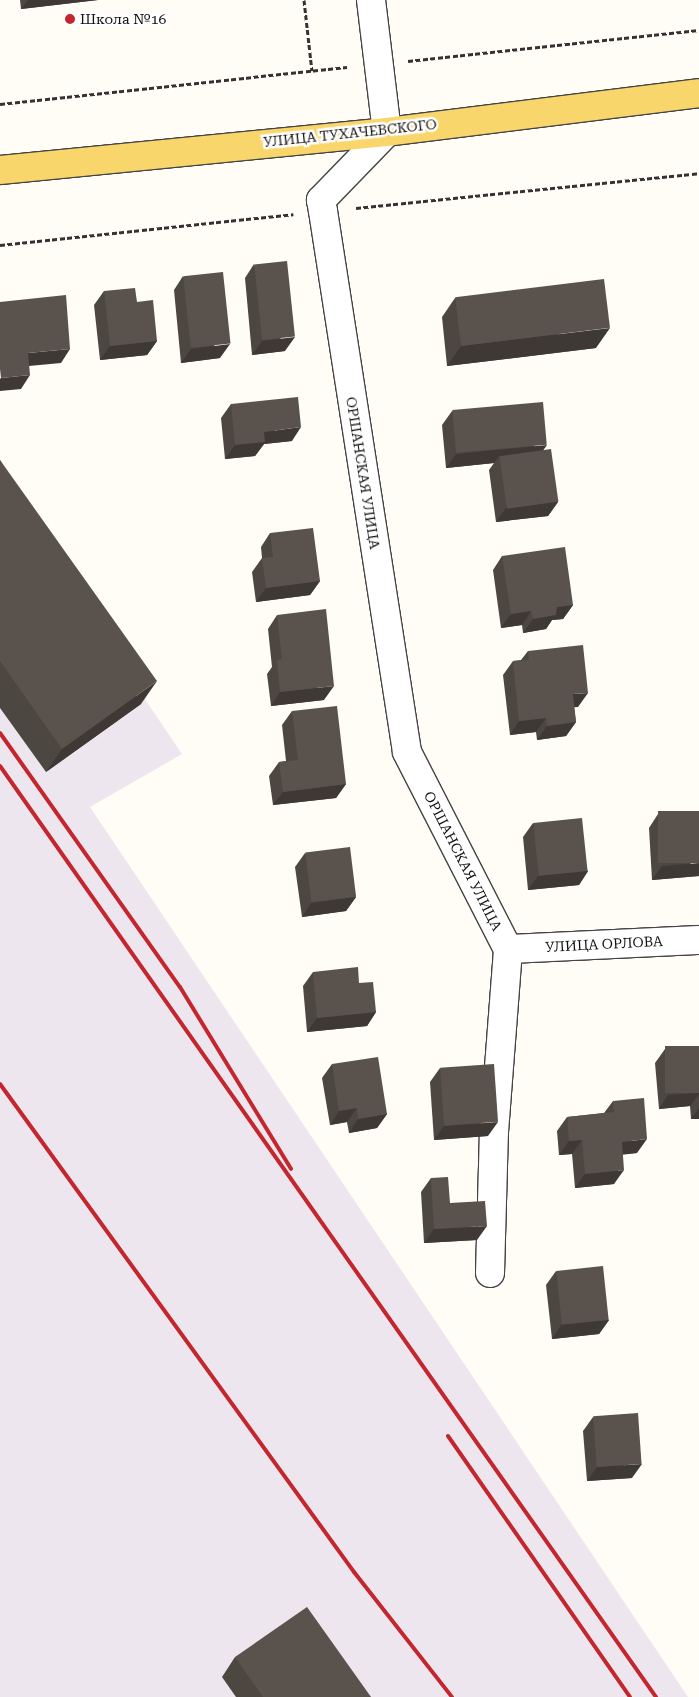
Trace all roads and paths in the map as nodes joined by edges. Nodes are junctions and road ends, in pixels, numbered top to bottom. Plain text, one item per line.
1 (304, 0) edge
2 (371, 0) edge
3 (312, 71) dead end
4 (699, 93) edge
5 (387, 132) junction
6 (0, 170) edge
7 (699, 940) edge
8 (508, 948) junction
9 (490, 1274) dead end

1 - 3 path
2 - 5 street
4 - 5 main road, УЛИЦА ТУХАЧЕВСКОГО
5 - 6 main road, УЛИЦА ТУХАЧЕВСКОГО
5 - 8 street, ОРШАНСКАЯ УЛИЦА
7 - 8 street, УЛИЦА ОРЛОВА
8 - 9 street

